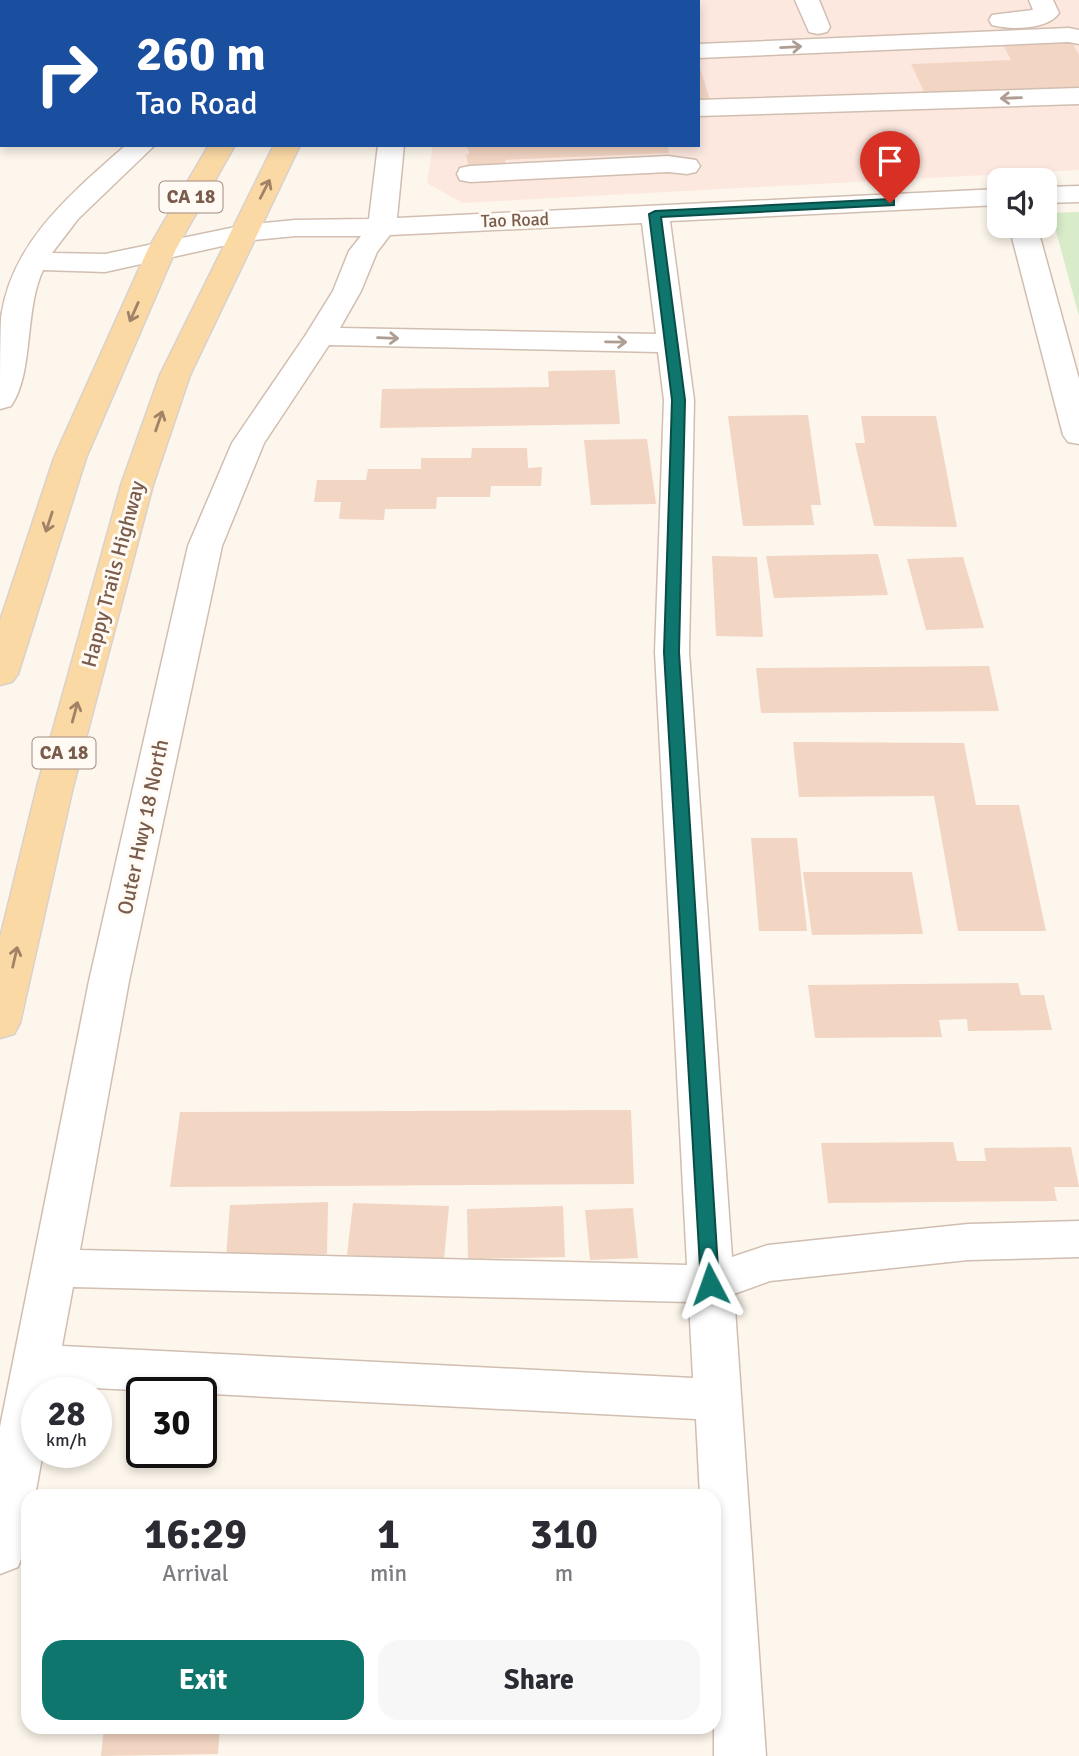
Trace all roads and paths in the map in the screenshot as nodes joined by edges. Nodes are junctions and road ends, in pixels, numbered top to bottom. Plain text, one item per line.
1 (807, 0) edge
2 (1041, 0) edge
3 (818, 27) junction
4 (700, 32) edge
5 (1079, 37) edge
6 (860, 44) junction
7 (700, 52) edge
8 (753, 77) junction
9 (1079, 96) edge
10 (888, 103) junction
11 (700, 107) edge
12 (140, 147) edge
13 (221, 147) edge
14 (286, 147) edge
15 (391, 147) edge
16 (690, 156) edge
17 (534, 171) junction
18 (470, 174) dead end
19 (1079, 194) edge
20 (1057, 195) edge
21 (987, 198) edge
22 (699, 212) junction
23 (655, 214) junction
24 (538, 219) junction
25 (382, 227) junction
26 (245, 233) junction
27 (1026, 238) edge
28 (162, 249) junction
29 (34, 261) junction
30 (320, 336) junction
31 (672, 343) junction
32 (0, 400) edge
33 (1079, 435) edge
34 (0, 674) edge
35 (0, 1023) edge
36 (1079, 1239) edge
37 (52, 1268) junction
38 (710, 1284) junction
39 (35, 1365) junction
40 (717, 1400) junction
41 (0, 1551) edge
42 (740, 1756) edge

1 - 3 street
2 - 3 street
3 - 4 street
5 - 6 street
8 -> 6 street
6 - 10 street
7 - 8 street
8 - 10 street
8 - 11 street
9 -> 10 street
12 - 29 street
13 - 28 main road, CA 18
26 -> 14 main road, Happy Trails Highway / CA 18
15 - 25 street
16 - 17 street
16 - 22 street
17 - 18 street
17 - 24 street
19 - 20 street
21 - 22 street, Tao Road
22 - 23 street, Tao Road
23 - 24 street, Tao Road
23 - 31 street
24 - 25 street, Tao Road
25 - 26 street, Tao Road
25 - 30 street, Outer Hwy 18 North
26 - 28 street, Tao Road
35 -> 26 main road, Happy Trails Highway / CA 18
27 - 33 street
28 - 29 street, Tao Road
28 -> 34 main road, CA 18
29 - 32 street
30 -> 31 street
30 - 37 street, Outer Hwy 18 North
31 - 38 street
36 - 38 street
37 - 38 street
37 - 39 street, Outer Hwy 18 North
38 - 40 street
39 - 40 street
39 - 41 street, Outer Hwy 18 North
40 - 42 street

